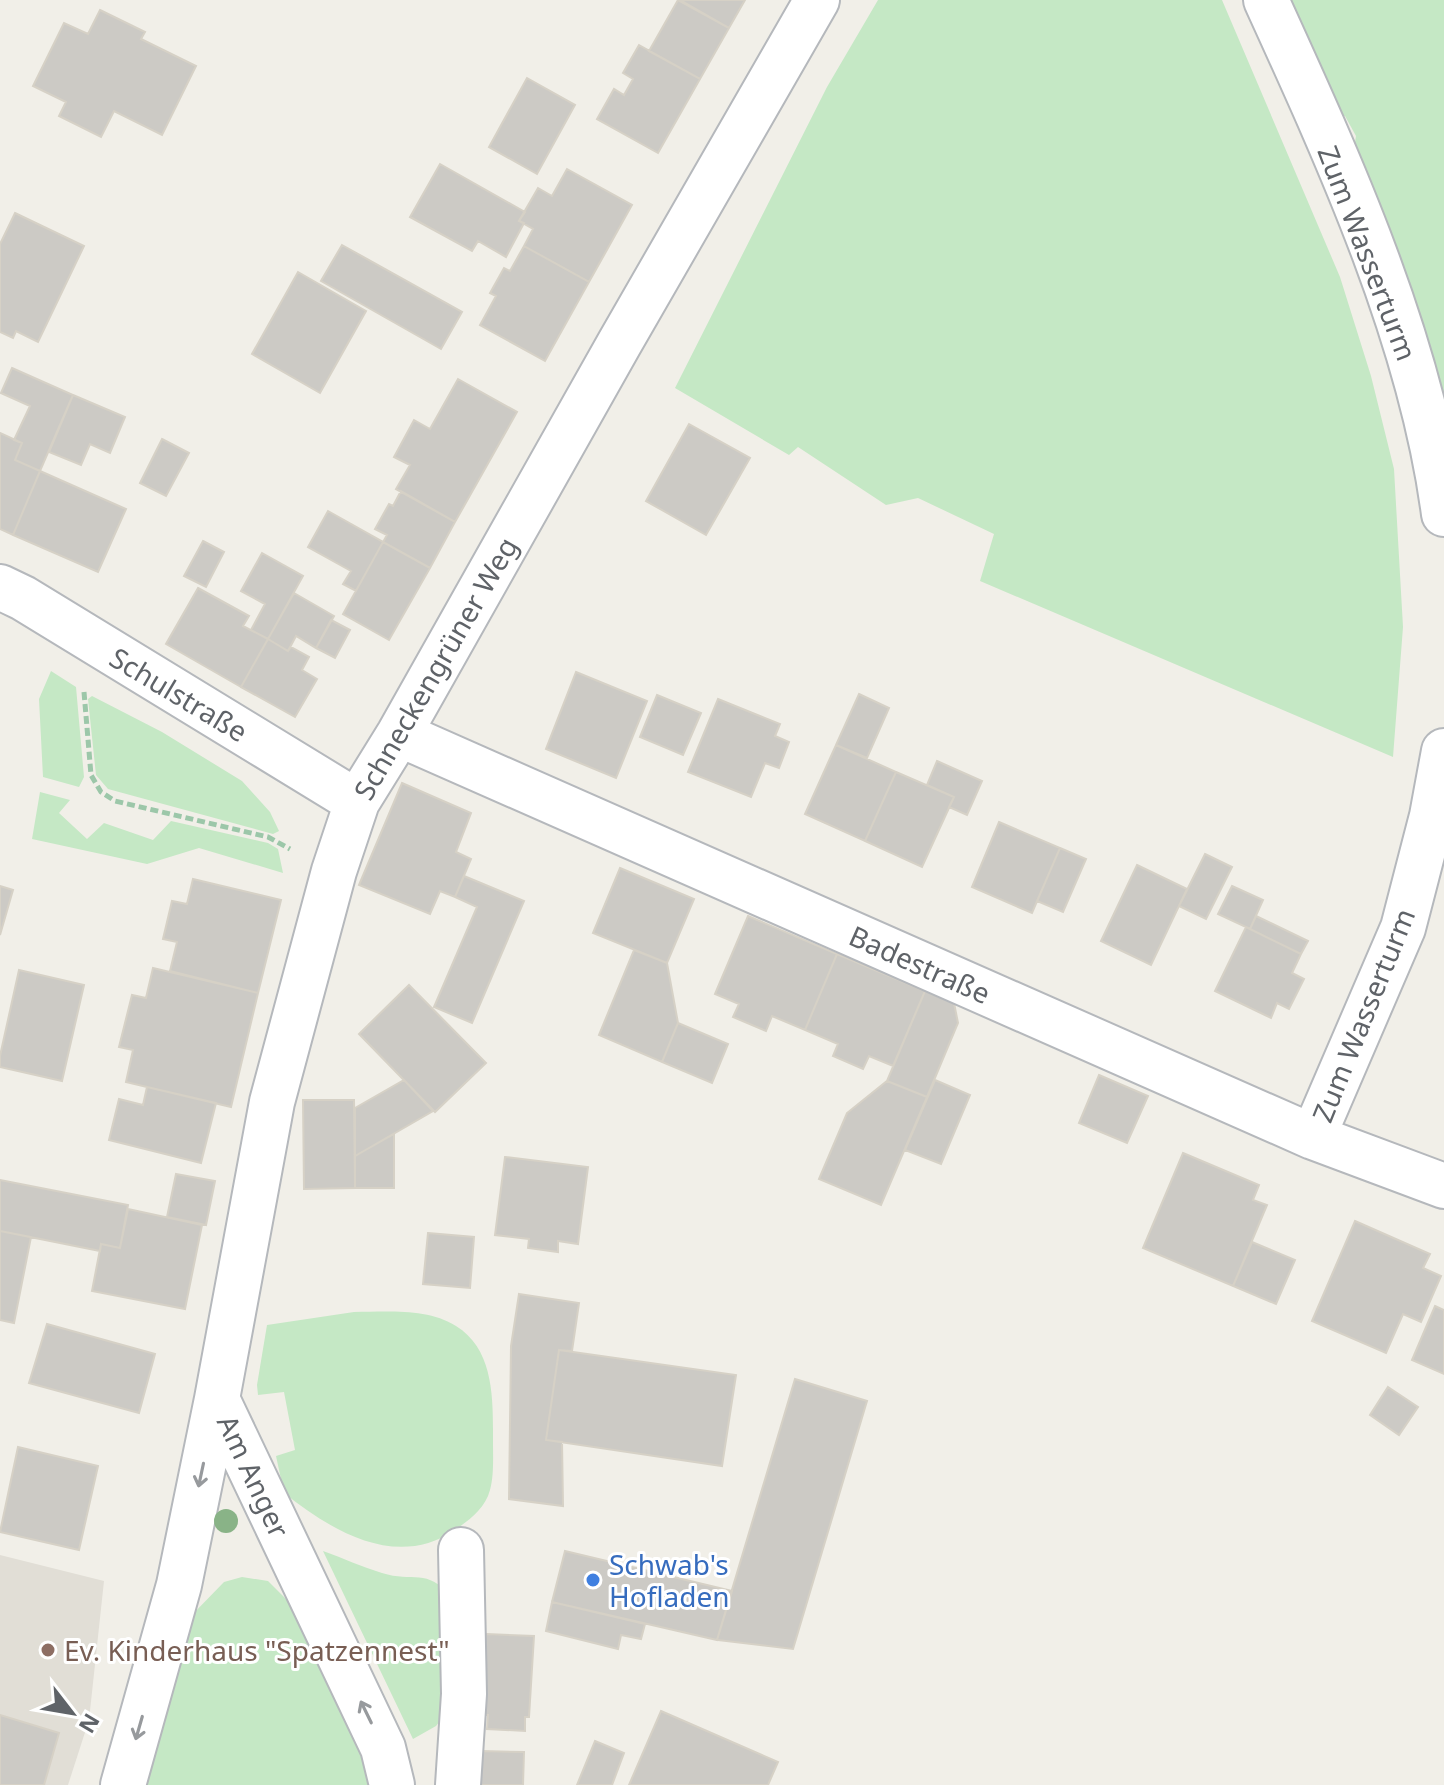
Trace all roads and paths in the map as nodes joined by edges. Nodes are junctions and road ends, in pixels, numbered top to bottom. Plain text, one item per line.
1 (817, 0) edge
2 (1266, 0) edge
3 (1444, 514) edge
4 (0, 587) edge
5 (99, 646) junction
6 (399, 734) junction
7 (1444, 751) edge
8 (357, 802) junction
9 (334, 871) junction
10 (1313, 1137) junction
11 (1444, 1186) edge
12 (217, 1399) junction
13 (461, 1550) dead end
14 (123, 1785) edge
15 (392, 1785) edge
16 (458, 1785) edge

1 - 6 street, Schneckengrüner Weg
2 - 3 street, Zum Wasserturm
4 - 5 street, Schulstraße
5 - 8 street, Schulstraße
5 - 9 path
6 - 8 street, Schneckengrüner Weg
6 - 10 street, Badestraße
7 - 10 street, Zum Wasserturm
8 - 9 street, Schneckengrüner Weg
9 - 12 street, Schneckengrüner Weg
10 - 11 street, Badestraße
12 -> 14 street, Am Anger
15 -> 12 street, Am Anger
13 - 16 street

